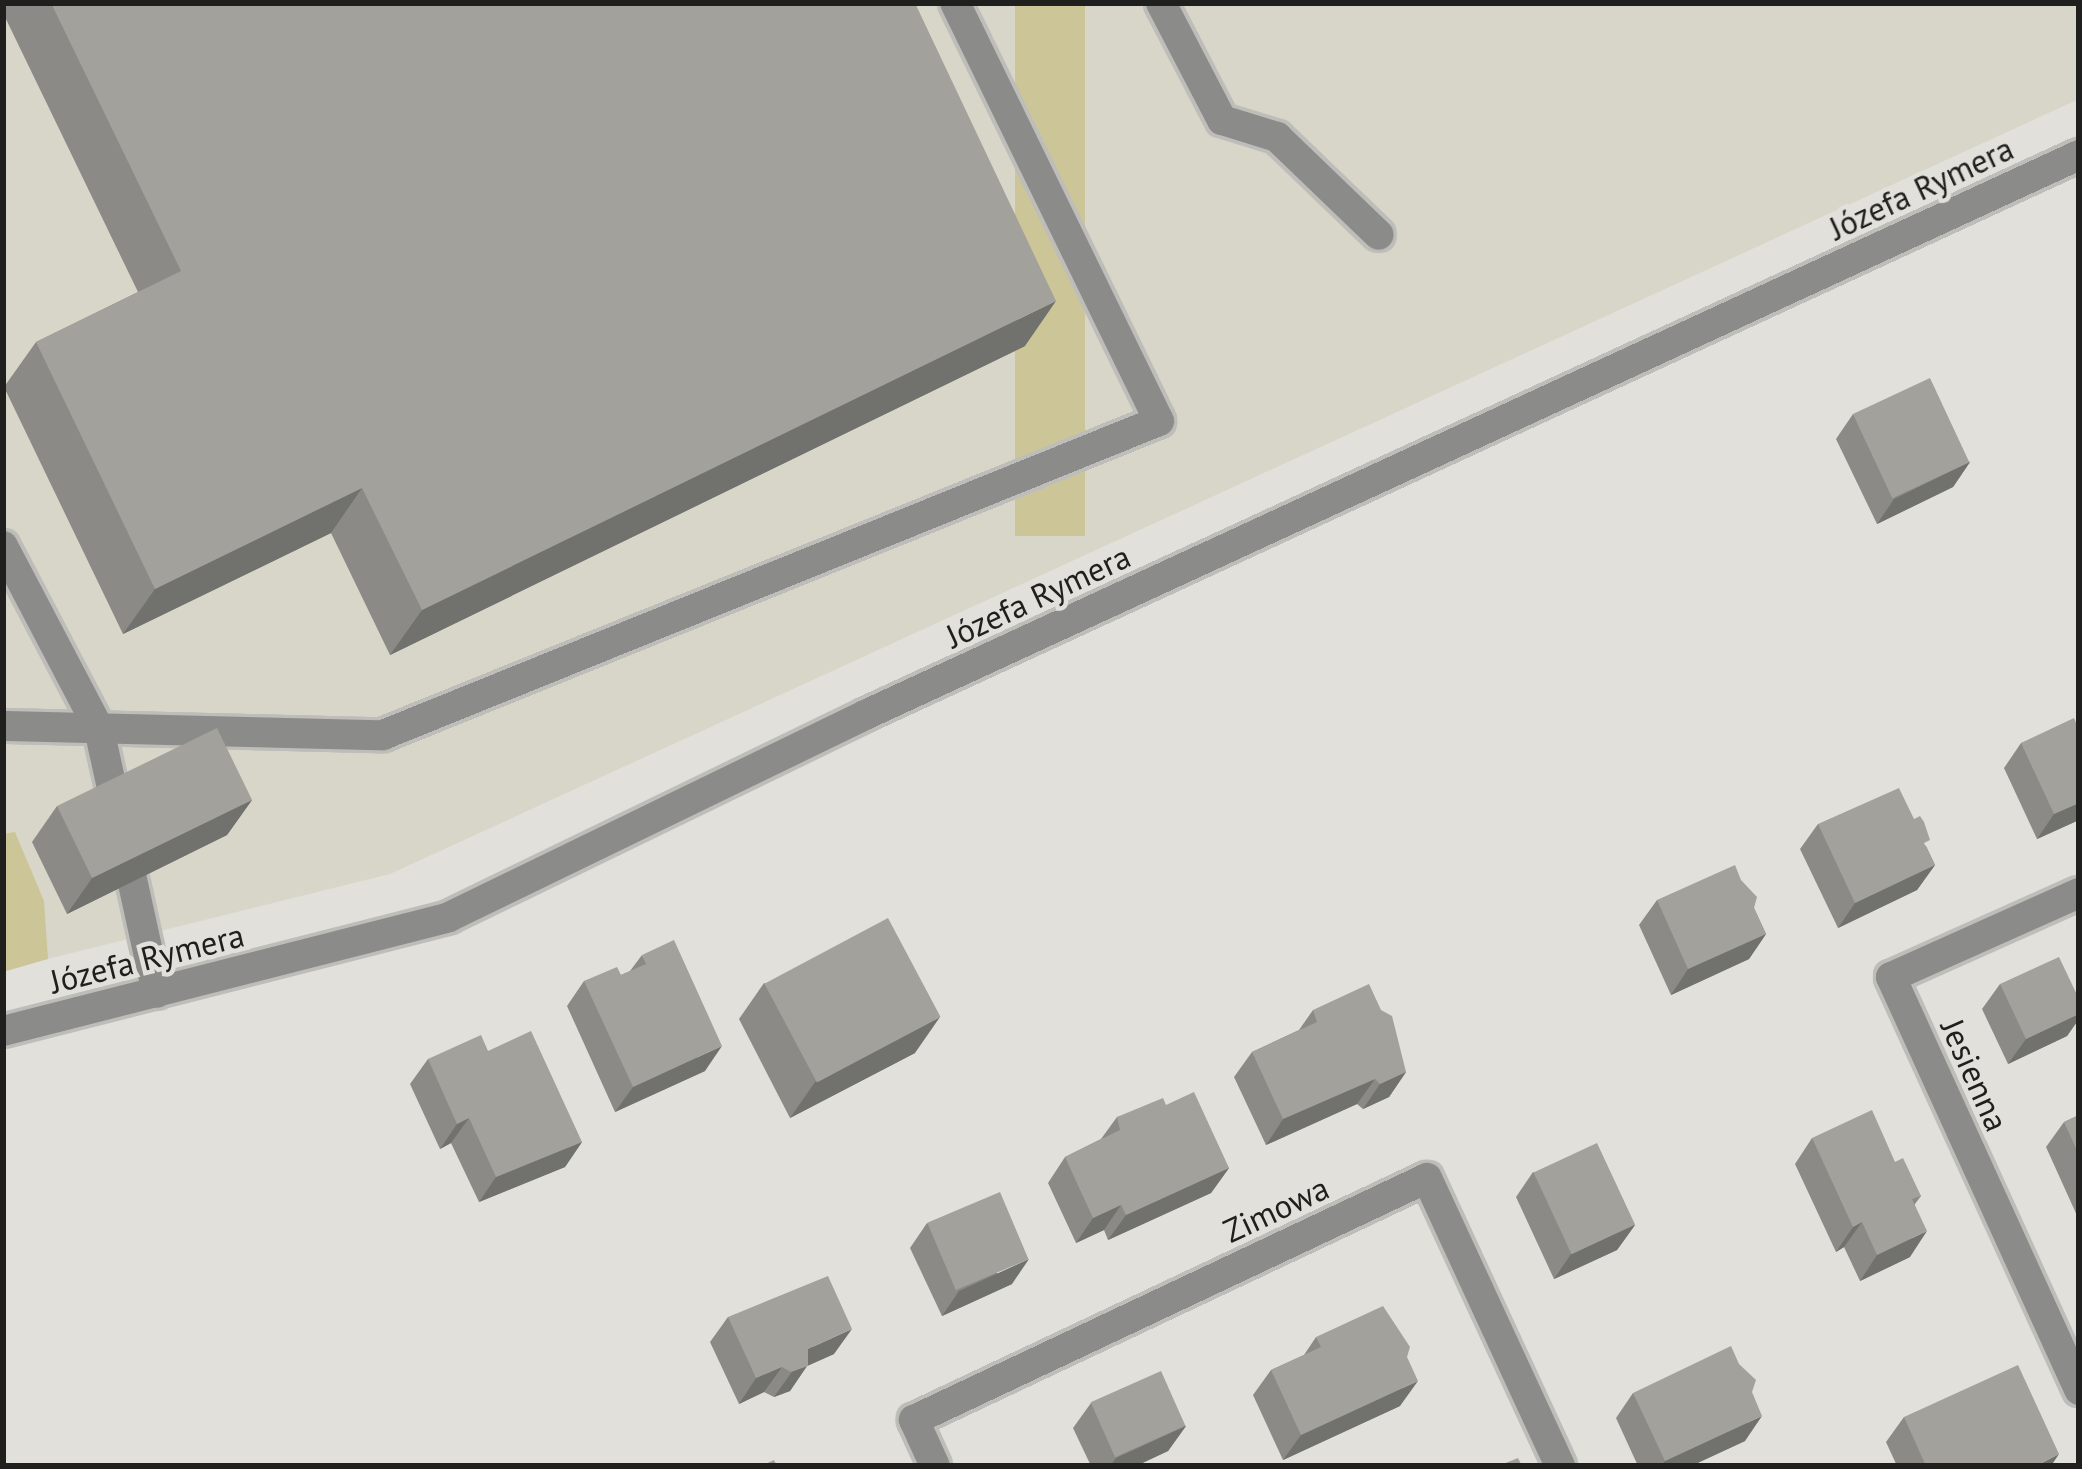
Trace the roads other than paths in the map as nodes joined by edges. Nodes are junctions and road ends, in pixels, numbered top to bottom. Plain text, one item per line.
1 (955, 3) edge
2 (1161, 3) edge
3 (2079, 155) edge
4 (1379, 236) dead end
5 (3, 546) edge
6 (3, 726) edge
7 (99, 729) junction
8 (2079, 893) edge
9 (158, 993) junction
10 (3, 1031) edge
11 (2079, 1390) edge
12 (935, 1466) edge
13 (1560, 1466) edge

1 - 7 street
2 - 4 street
3 - 9 street, Józefa Rymera
5 - 7 street
6 - 7 street
7 - 9 street
8 - 11 street, Jesienna
9 - 10 street, Józefa Rymera
12 - 13 street, Zimowa

